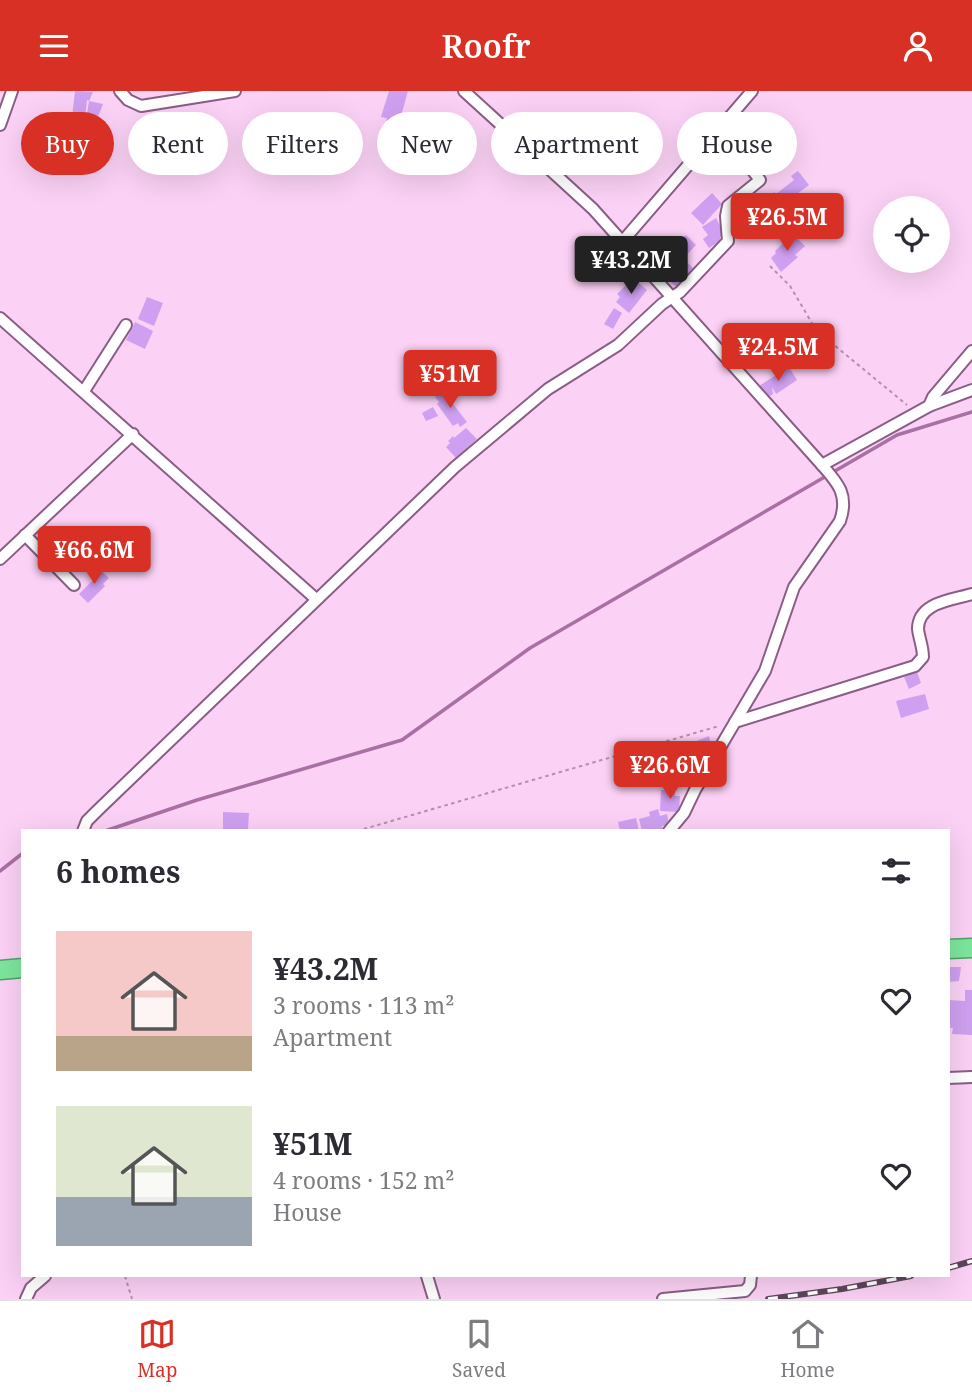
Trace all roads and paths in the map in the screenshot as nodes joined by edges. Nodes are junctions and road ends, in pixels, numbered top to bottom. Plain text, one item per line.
1 (12, 91) edge
2 (120, 91) edge
3 (235, 91) edge
4 (464, 91) edge
5 (752, 91) edge
6 (733, 112) edge
7 (0, 125) edge
8 (679, 175) edge
9 (756, 175) edge
10 (622, 242) junction
11 (770, 266) dead end
12 (671, 298) junction
13 (0, 318) edge
14 (126, 325) dead end
15 (972, 351) edge
16 (972, 390) edge
17 (84, 391) junction
18 (929, 406) junction
19 (916, 413) junction
20 (132, 433) junction
21 (821, 465) junction
22 (26, 535) junction
23 (0, 559) edge
24 (74, 585) dead end
25 (972, 594) edge
26 (316, 599) junction
27 (735, 722) junction
28 (84, 829) edge
29 (364, 829) edge
30 (671, 829) edge
31 (972, 948) edge
32 (950, 949) edge
33 (21, 968) edge
34 (0, 970) edge
35 (972, 1077) edge
36 (950, 1078) edge
37 (44, 1277) edge
38 (125, 1277) edge
39 (427, 1277) edge
40 (751, 1277) edge
41 (26, 1299) edge
42 (132, 1299) edge
43 (433, 1299) edge
44 (663, 1299) edge

1 - 7 street
2 - 3 street
4 - 10 street
5 - 6 street
8 - 10 street
9 - 12 street
10 - 12 street
11 - 19 path
12 - 21 street
12 - 26 street
13 - 17 street
14 - 17 street
15 - 18 street
16 - 18 street
17 - 20 street
18 - 19 street
19 - 21 street
20 - 22 street
20 - 26 street
21 - 27 street
22 - 23 street
22 - 24 street
25 - 27 street
26 - 28 street
27 - 29 path
27 - 30 street
31 - 32 highway
33 - 34 highway
35 - 36 street
37 - 41 street
38 - 42 path
39 - 43 street
40 - 44 street

